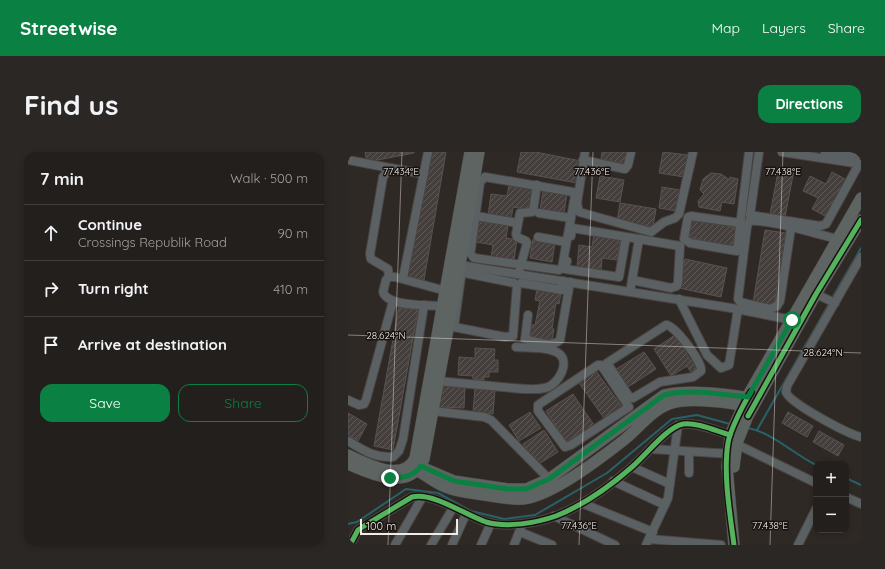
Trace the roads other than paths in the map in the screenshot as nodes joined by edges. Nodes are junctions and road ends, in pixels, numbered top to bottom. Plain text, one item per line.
1 (428, 152) edge
2 (470, 152) edge
3 (479, 152) edge
4 (631, 152) edge
5 (693, 152) edge
6 (749, 152) edge
7 (759, 152) edge
8 (782, 152) edge
9 (825, 152) edge
10 (799, 154) edge
11 (584, 156) edge
12 (348, 160) edge
13 (860, 162) edge
14 (390, 168) junction
15 (424, 174) junction
16 (537, 185) junction
17 (861, 198) edge
18 (539, 213) dead end
19 (472, 215) junction
20 (571, 218) junction
21 (861, 220) edge
22 (518, 223) junction
23 (740, 223) junction
24 (790, 228) junction
25 (538, 237) dead end
26 (626, 237) junction
27 (639, 239) junction
28 (838, 239) junction
29 (566, 242) junction
30 (861, 257) edge
31 (460, 265) junction
32 (525, 265) junction
33 (509, 273) junction
34 (523, 275) junction
35 (389, 277) junction
36 (619, 277) junction
37 (403, 278) junction
38 (632, 280) junction
39 (507, 282) junction
40 (521, 283) dead end
41 (566, 286) junction
42 (617, 290) junction
43 (446, 291) junction
44 (630, 292) junction
45 (820, 296) junction
46 (679, 299) junction
47 (393, 301) junction
48 (833, 302) junction
49 (424, 305) junction
50 (450, 308) junction
51 (738, 309) junction
52 (528, 315) dead end
53 (792, 320) junction
54 (516, 346) dead end
55 (438, 381) junction
56 (660, 382) junction
57 (664, 395) junction
58 (348, 400) edge
59 (749, 406) junction
60 (432, 411) junction
61 (613, 418) junction
62 (678, 425) junction
63 (620, 428) junction
64 (590, 434) junction
65 (861, 437) edge
66 (348, 441) edge
67 (733, 442) junction
68 (597, 445) junction
69 (651, 450) junction
70 (675, 452) junction
71 (690, 452) junction
72 (348, 455) edge
73 (348, 464) edge
74 (415, 466) junction
75 (632, 467) junction
76 (689, 473) dead end
77 (549, 479) junction
78 (613, 481) junction
79 (813, 482) edge
80 (670, 484) junction
81 (423, 496) junction
82 (849, 498) edge
83 (584, 504) junction
84 (861, 504) edge
85 (666, 505) junction
86 (453, 508) junction
87 (466, 514) junction
88 (813, 515) edge
89 (554, 516) junction
90 (491, 523) junction
91 (520, 528) junction
92 (650, 539) edge
93 (350, 545) edge
94 (395, 545) edge
95 (431, 545) edge
96 (452, 545) edge
97 (481, 545) edge
98 (514, 545) edge
99 (552, 545) edge
100 (615, 545) edge
101 (721, 545) edge
102 (734, 545) edge
103 (740, 545) edge
104 (798, 545) edge

1 - 15 street
2 - 43 street
3 - 19 street
4 - 11 street
5 - 11 street
6 - 23 street
7 - 13 street
8 - 10 street
9 - 13 street
10 - 13 street
12 - 14 street
14 - 15 street
14 - 35 street
15 - 37 street
16 - 19 street
16 - 20 street
16 - 22 street
17 - 28 street
18 - 20 street
19 - 22 street
19 - 31 street
19 - 32 street
20 - 29 street
21 - 45 street
22 - 32 street
23 - 23 street
24 - 24 street
24 - 28 street
25 - 29 street
26 - 27 street
26 - 36 street
26 - 36 street
27 - 38 street
27 - 38 street
28 - 53 street
29 - 32 street
30 - 48 street
31 - 33 street
31 - 50 street
32 - 34 street
33 - 34 street
33 - 39 street
34 - 41 street
35 - 37 street
35 - 47 street
36 - 42 street
37 - 43 street
38 - 44 street
39 - 50 street
39 - 50 street
40 - 41 street
41 - 42 street
41 - 52 street
42 - 44 street
43 - 50 street
44 - 46 street
45 - 48 street
45 - 59 street
46 - 51 street
46 - 51 street
47 - 49 street
47 - 58 street
48 - 65 street
49 - 50 street
49 - 66 street
50 - 55 street
50 - 74 street
51 - 53 street
53 - 59 street
54 - 55 street
55 - 60 street
56 - 56 street
56 - 57 street
57 - 59 street
57 - 63 street
59 - 67 street
59 - 74 street
60 - 74 street
60 - 77 street
61 - 63 street
61 - 64 street
61 - 64 street
62 - 67 street
62 - 69 street
62 - 70 street
63 - 68 street
64 - 68 street
67 - 71 street
67 - 79 street
67 - 102 street
67 - 103 street
68 - 77 street
69 - 70 street
69 - 75 street
70 - 71 street
70 - 80 street
71 - 76 street
72 - 74 street
73 - 74 street
74 - 77 street
75 - 78 street
75 - 80 street
78 - 83 street
78 - 85 street
80 - 85 street
81 - 86 street
81 - 93 street
81 - 94 street
82 - 84 street
83 - 89 street
83 - 92 street
85 - 92 street
86 - 87 street
86 - 95 street
87 - 90 street
87 - 96 street
88 - 104 street
89 - 91 street
89 - 100 street
90 - 91 street
90 - 97 street
91 - 98 street
91 - 99 street
92 - 101 street

